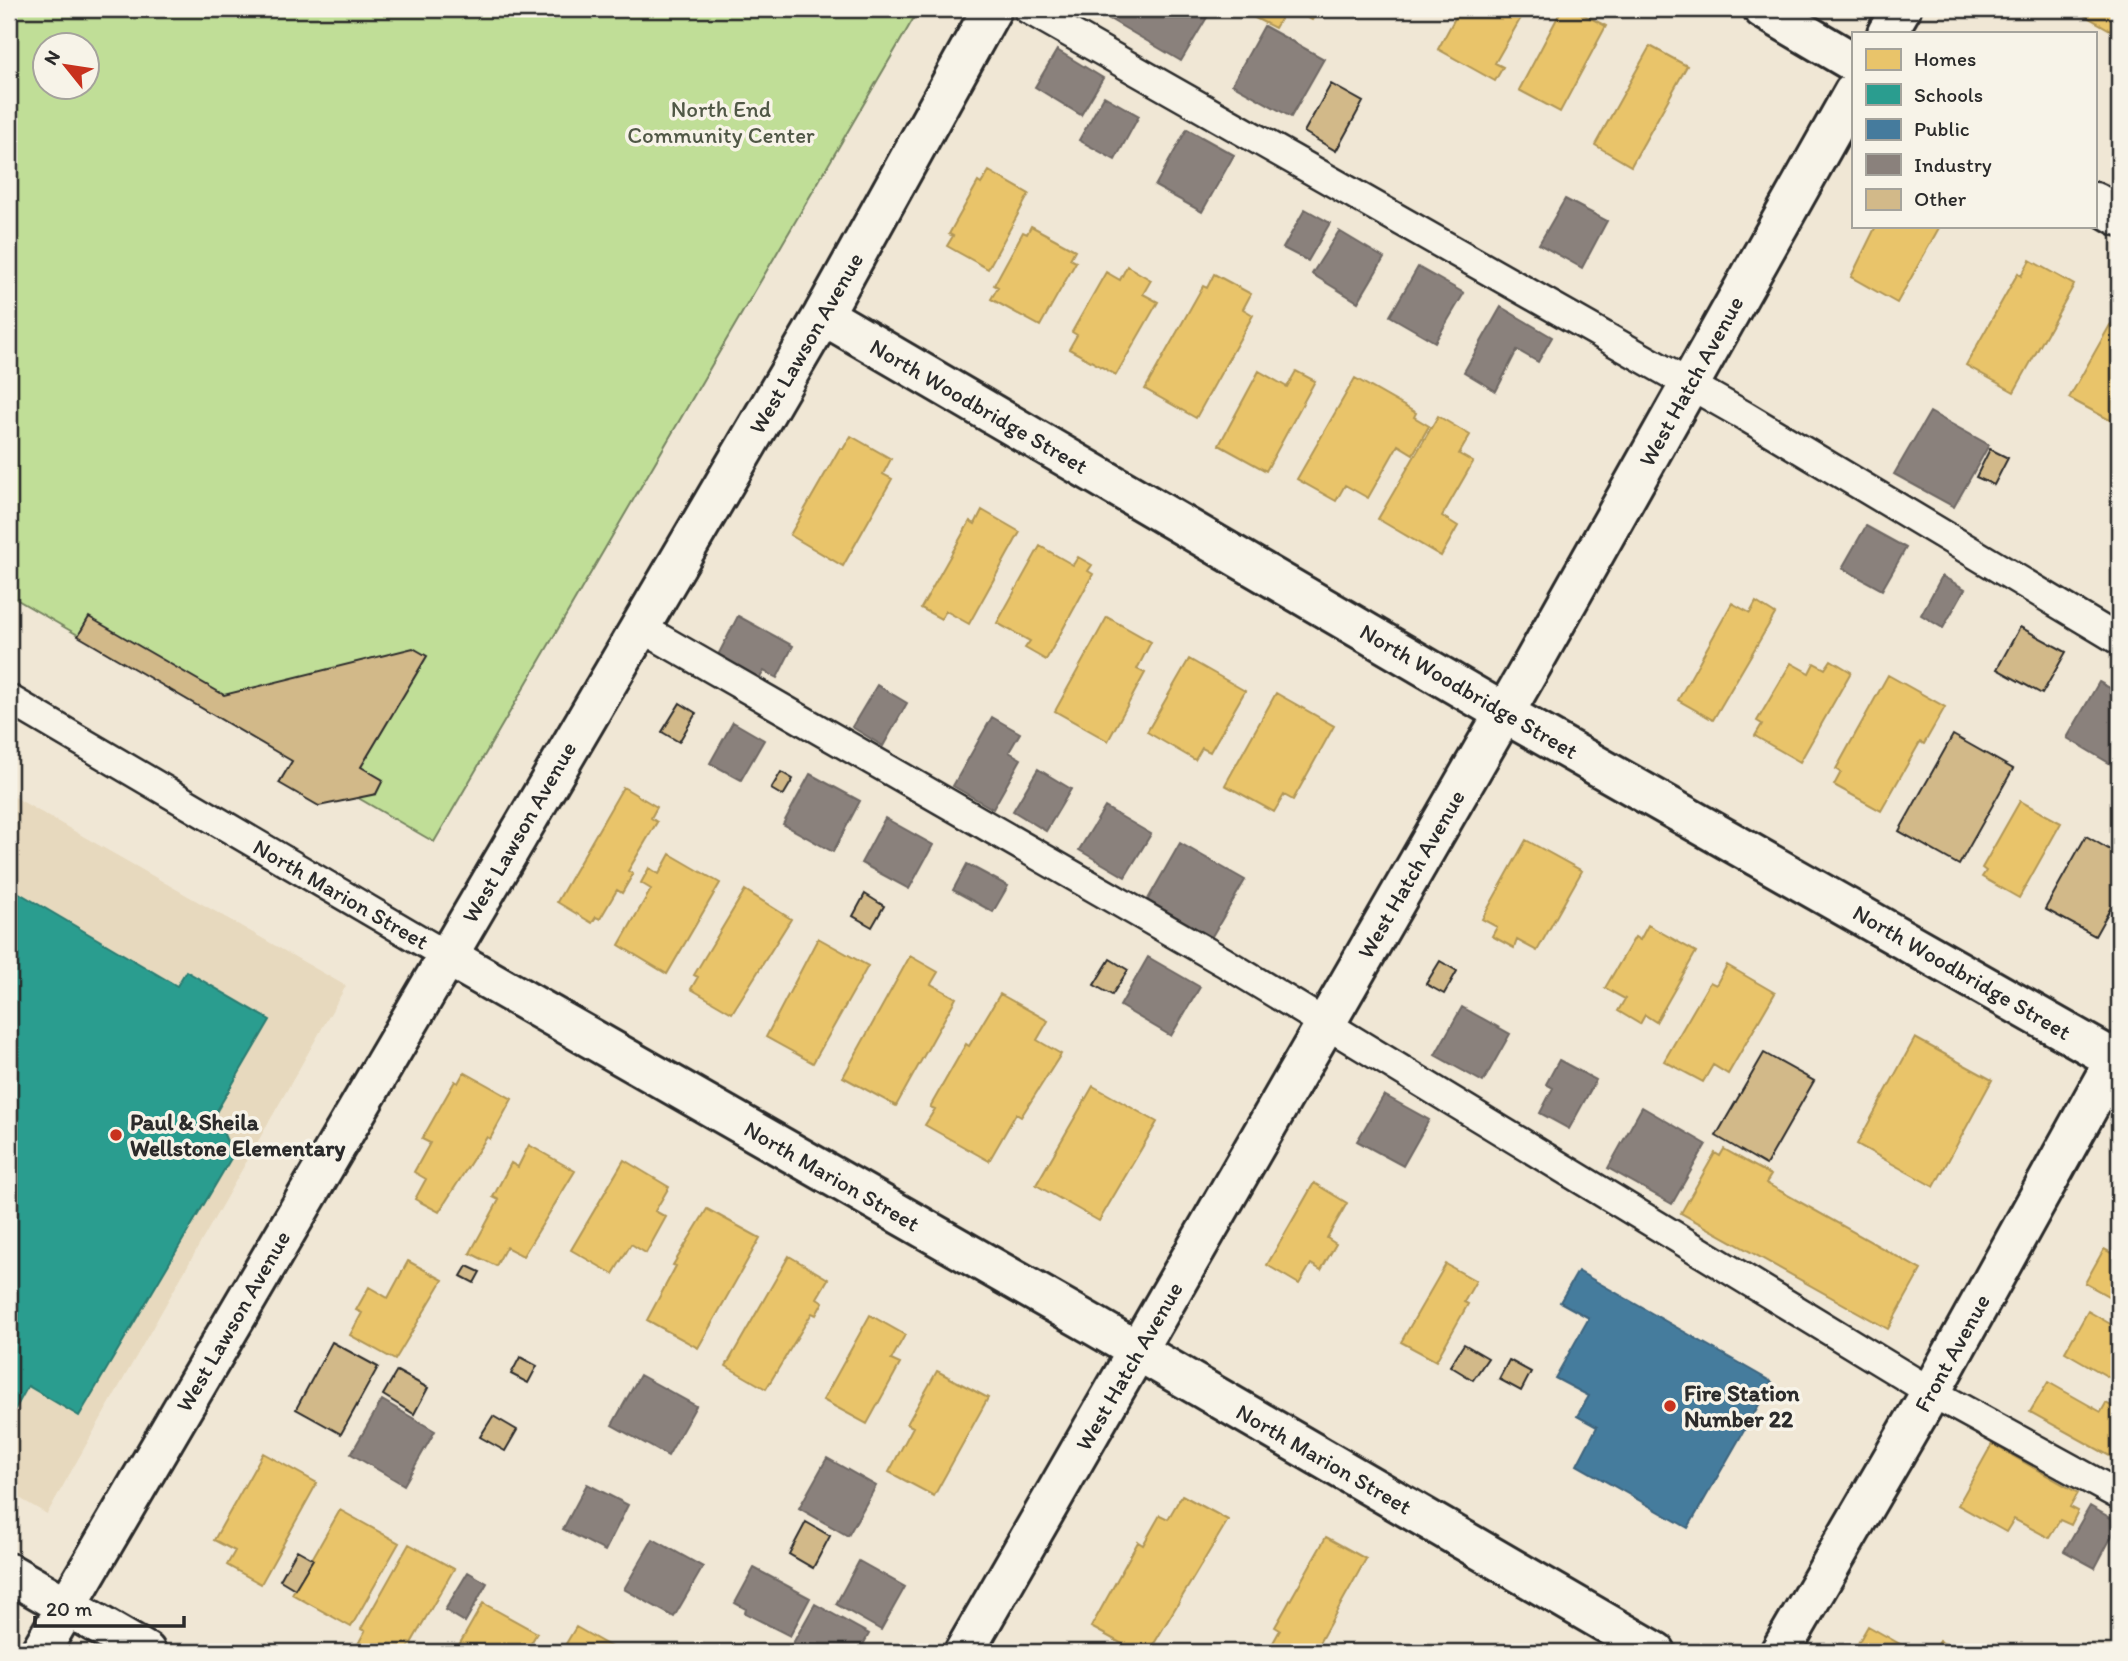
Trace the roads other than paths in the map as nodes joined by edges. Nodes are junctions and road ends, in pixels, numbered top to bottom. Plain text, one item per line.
1 (992, 9) edge
2 (1028, 9) edge
3 (1763, 9) edge
4 (1901, 9) edge
5 (1888, 32) edge
6 (1852, 61) edge
7 (1852, 95) edge
8 (2096, 203) edge
9 (2119, 216) edge
10 (823, 315) junction
11 (1688, 385) junction
12 (640, 626) junction
13 (2119, 640) edge
14 (9, 699) edge
15 (1504, 713) junction
16 (447, 956) junction
17 (1324, 1023) junction
18 (2118, 1058) edge
19 (1138, 1351) junction
20 (1930, 1392) junction
21 (2119, 1494) edge
22 (9, 1573) edge
23 (66, 1606) junction
24 (40, 1652) edge
25 (146, 1652) edge
26 (964, 1652) edge
27 (1656, 1652) edge
28 (1780, 1652) edge

1 - 10 street, West Lawson Avenue
2 - 11 lane
3 - 6 street
4 - 5 street
7 - 11 street, West Hatch Avenue
8 - 9 street
10 - 12 street, West Lawson Avenue
10 - 15 street, North Woodbridge Street
11 - 13 lane
11 - 15 street, West Hatch Avenue
12 - 16 street, West Lawson Avenue
12 - 17 lane
14 - 16 lane, North Marion Street
15 - 17 street, West Hatch Avenue
15 - 18 street, North Woodbridge Street
16 - 19 street, North Marion Street
16 - 23 street, West Lawson Avenue
17 - 19 street, West Hatch Avenue
17 - 20 lane
18 - 20 street, Front Avenue
19 - 26 street, West Hatch Avenue
19 - 27 street, North Marion Street
20 - 21 lane
20 - 28 street, Front Avenue
22 - 23 street
23 - 24 street, West Lawson Avenue
23 - 25 street

